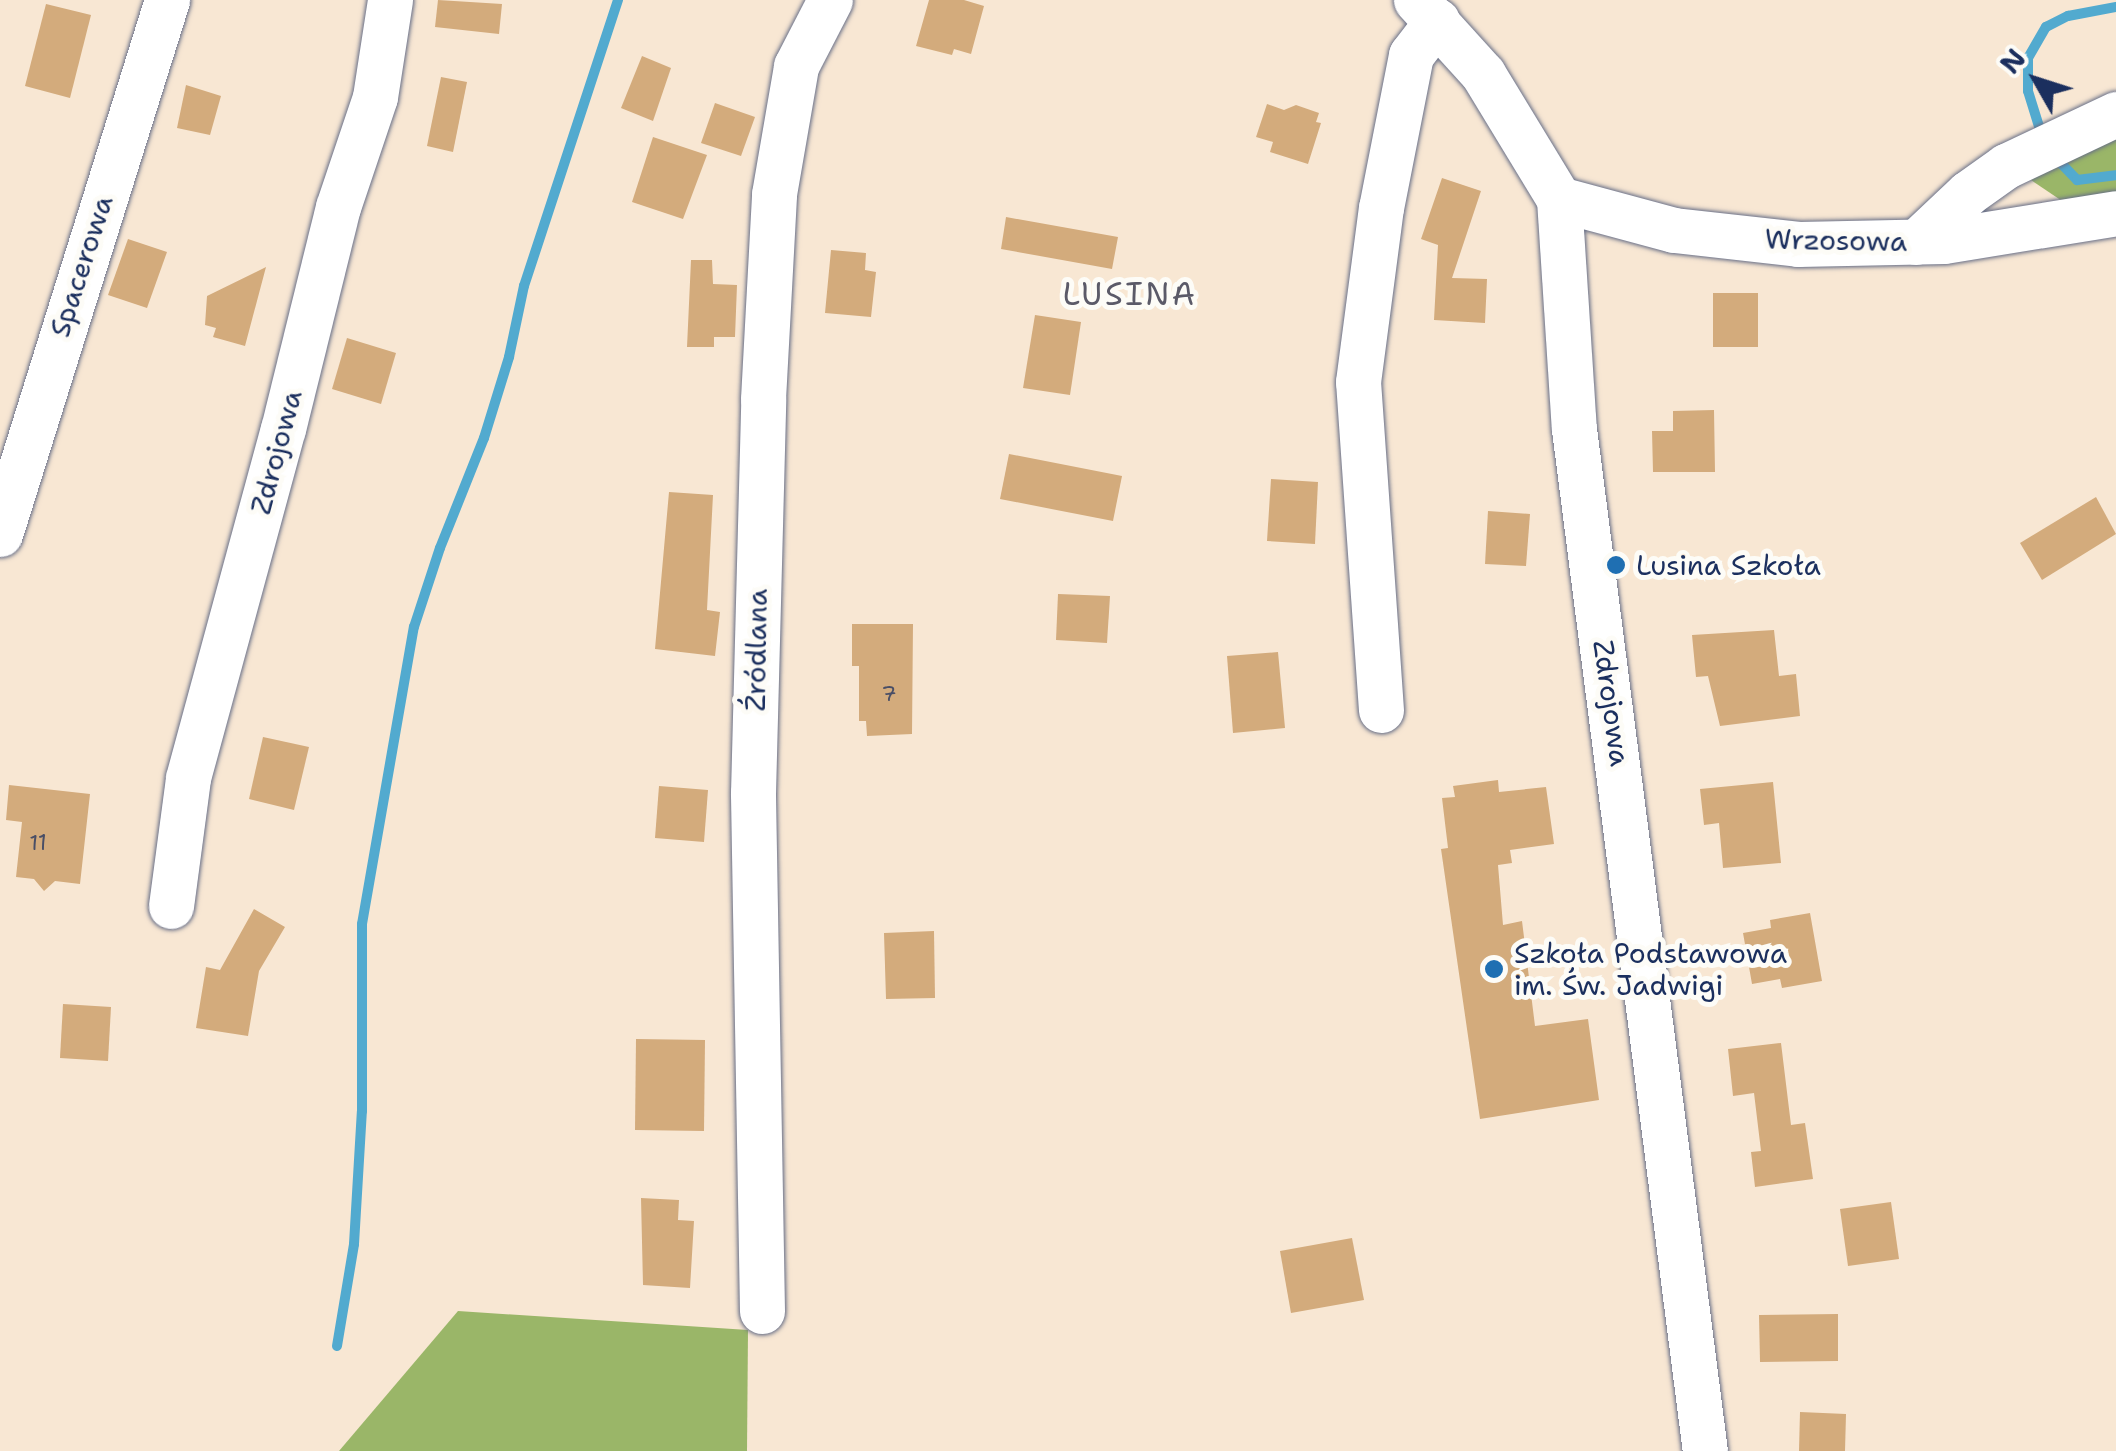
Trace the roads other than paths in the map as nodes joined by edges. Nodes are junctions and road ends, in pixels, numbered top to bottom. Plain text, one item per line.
1 (167, 0) edge
2 (390, 0) edge
3 (830, 0) edge
4 (1427, 11) edge
5 (2087, 130) edge
6 (1558, 198) junction
7 (2116, 213) edge
8 (1916, 242) junction
9 (0, 534) edge
10 (1381, 710) dead end
11 (171, 906) dead end
12 (762, 1311) dead end
13 (1705, 1451) edge

1 - 9 street, Spacerowa
2 - 11 street, Zdrojowa
3 - 12 street, Źródlana
4 - 6 street, Zdrojowa
4 - 10 street
5 - 8 street
6 - 8 street, Wrzosowa
6 - 13 street, Zdrojowa
7 - 8 street, Wrzosowa

